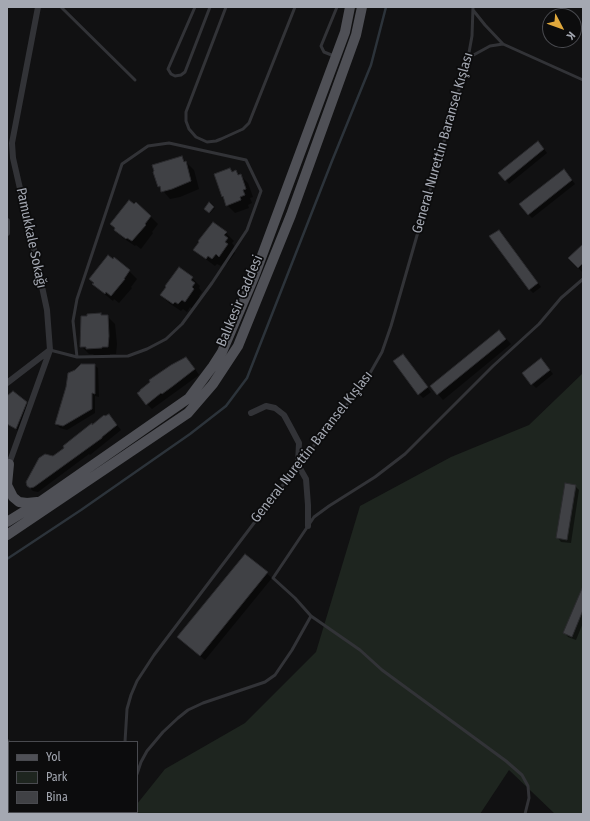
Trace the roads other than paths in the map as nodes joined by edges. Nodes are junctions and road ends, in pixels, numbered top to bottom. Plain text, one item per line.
1 (38, 7) edge
2 (60, 7) edge
3 (195, 7) edge
4 (210, 7) edge
5 (226, 7) edge
6 (295, 7) edge
7 (336, 7) edge
8 (350, 7) edge
9 (362, 7) edge
10 (473, 8) edge
11 (503, 44) junction
12 (336, 56) junction
13 (468, 58) junction
14 (135, 80) dead end
15 (583, 80) edge
16 (7, 221) edge
17 (7, 233) edge
18 (583, 279) edge
19 (50, 350) junction
20 (77, 357) junction
21 (7, 383) edge
22 (251, 413) dead end
23 (298, 465) junction
24 (8, 467) edge
25 (8, 485) edge
26 (7, 490) edge
27 (41, 501) junction
28 (8, 526) edge
29 (308, 526) junction
30 (311, 616) junction
31 (125, 741) edge
32 (138, 771) edge
33 (525, 814) edge

1 - 19 street, Pamukkale Sokağı
2 - 14 lane
3 - 4 lane
5 - 6 lane
7 - 12 lane
8 - 12 main road, Balıkesir Caddesi
9 - 28 main road, Balıkesir Caddesi
10 - 11 lane
10 - 13 lane, General Nurettin Baransel Kışlası
11 - 13 lane
11 - 15 lane
12 - 27 main road, Balıkesir Caddesi
13 - 23 lane, General Nurettin Baransel Kışlası
16 - 17 street
18 - 29 lane
19 - 20 lane
19 - 21 street
19 - 24 street, Pamukkale Sokağı
20 - 20 lane
22 - 23 street
23 - 29 street
23 - 31 lane, General Nurettin Baransel Kışlası
24 - 25 main road
25 - 26 main road
25 - 27 main road
27 - 28 main road, Balıkesir Caddesi
29 - 30 lane
30 - 32 lane
30 - 33 lane

